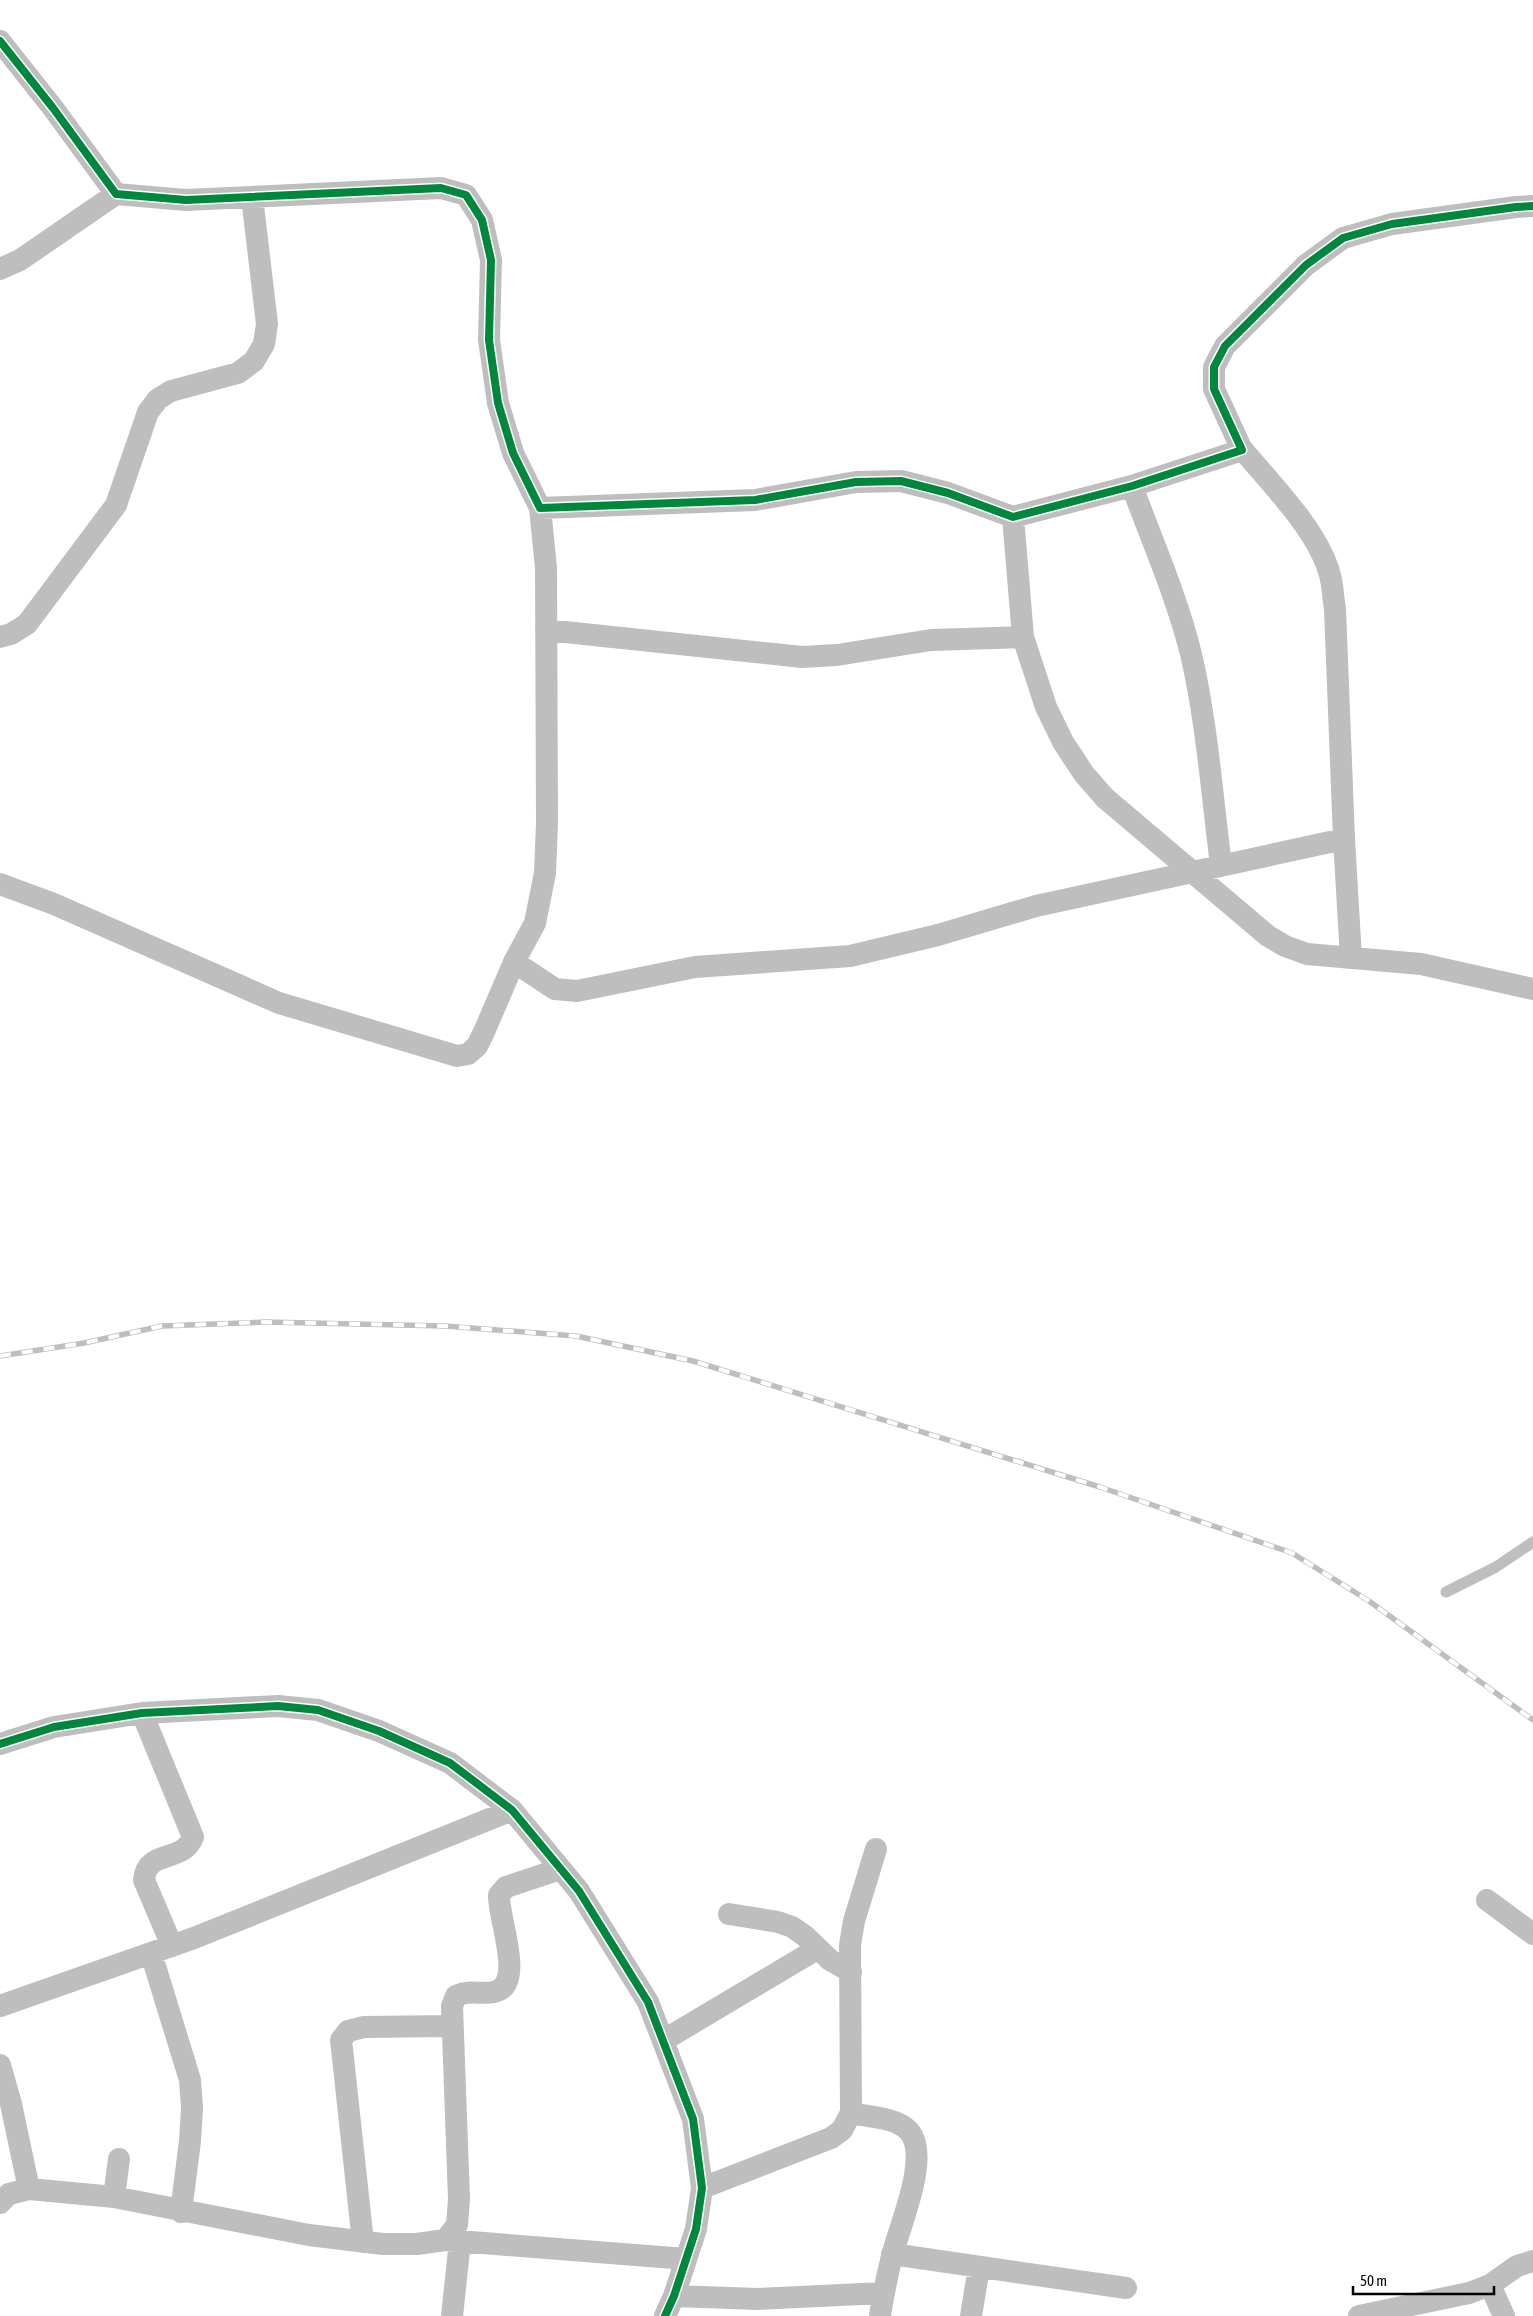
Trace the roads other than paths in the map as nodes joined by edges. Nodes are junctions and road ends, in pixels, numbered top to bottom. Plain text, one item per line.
1 (0, 41) edge
2 (116, 194) junction
3 (252, 197) junction
4 (1533, 206) edge
5 (0, 270) edge
6 (1242, 449) junction
7 (1132, 486) junction
8 (540, 508) junction
9 (1012, 517) junction
10 (546, 630) junction
11 (0, 637) edge
12 (1023, 637) junction
13 (1344, 839) junction
14 (1221, 865) junction
15 (1190, 872) junction
16 (0, 884) edge
17 (1351, 958) junction
18 (514, 962) junction
19 (1533, 989) edge
20 (1533, 1542) edge
21 (1446, 1592) dead end
22 (142, 1713) junction
23 (0, 1744) edge
24 (512, 1810) junction
25 (876, 1849) dead end
26 (560, 1869) junction
27 (1487, 1900) dead end
28 (730, 1914) dead end
29 (1533, 1934) edge
30 (162, 1949) junction
31 (817, 1949) junction
32 (851, 1972) junction
33 (0, 2006) edge
34 (452, 2026) junction
35 (664, 2040) junction
36 (0, 2065) edge
37 (851, 2113) junction
38 (119, 2159) dead end
39 (29, 2188) junction
40 (702, 2188) junction
41 (114, 2198) junction
42 (0, 2203) edge
43 (181, 2212) junction
44 (452, 2241) junction
45 (363, 2242) junction
46 (892, 2254) junction
47 (686, 2260) junction
48 (1533, 2261) edge
49 (979, 2267) junction
50 (1490, 2285) junction
51 (1126, 2288) dead end
52 (883, 2293) junction
53 (674, 2296) junction
54 (809, 2306) edge
55 (452, 2316) edge
56 (665, 2316) edge
57 (880, 2316) edge
58 (972, 2316) edge
59 (1360, 2316) edge
60 (1504, 2316) edge

1 - 2 street
2 - 3 street
2 - 5 street
3 - 8 street
3 - 11 street
4 - 6 street
6 - 7 street
6 - 13 street
7 - 9 street
7 - 14 street
8 - 9 street
8 - 10 street
9 - 12 street
10 - 12 street
10 - 18 street
12 - 15 street
13 - 14 street
13 - 17 street
14 - 15 street
15 - 17 street
15 - 18 street
16 - 18 street
17 - 19 street
20 - 21 lane
22 - 23 street
22 - 24 street
22 - 30 street
24 - 26 street
24 - 30 street
25 - 32 street
26 - 34 street
26 - 35 street
27 - 29 street
28 - 31 street
30 - 33 street
30 - 43 street
31 - 32 street
31 - 35 street
32 - 37 street
34 - 44 street
34 - 45 street
35 - 40 street
36 - 39 street
37 - 40 street
37 - 46 street
38 - 41 street
39 - 41 street
39 - 42 street
40 - 47 street
41 - 43 street
43 - 45 street
44 - 45 street
44 - 47 street
44 - 55 street
46 - 49 street
46 - 52 street
47 - 53 street
48 - 50 street
49 - 51 street
49 - 58 street
50 - 59 street
50 - 60 street
52 - 54 street
52 - 57 street
53 - 54 street
53 - 56 street

